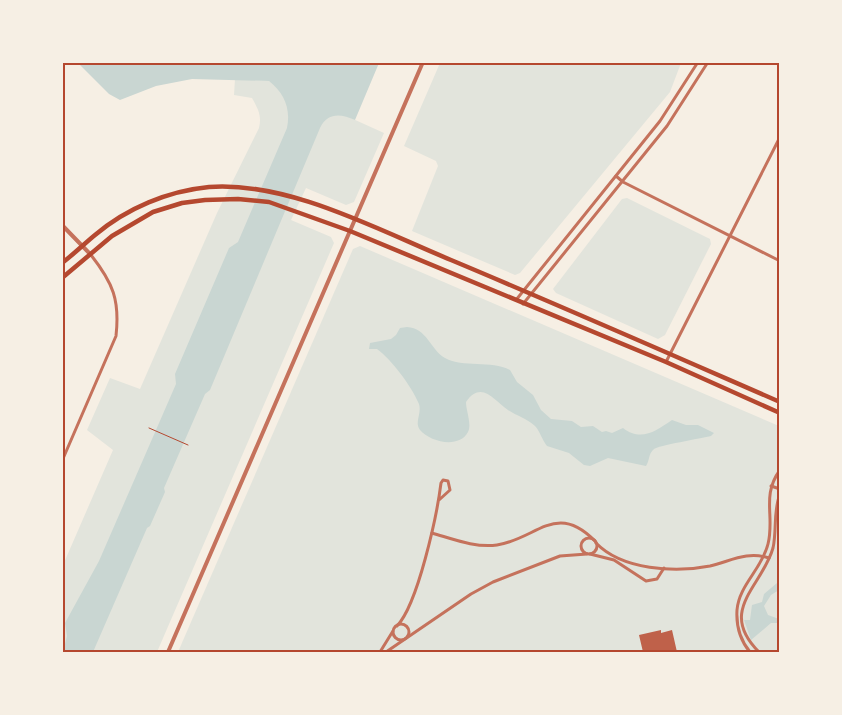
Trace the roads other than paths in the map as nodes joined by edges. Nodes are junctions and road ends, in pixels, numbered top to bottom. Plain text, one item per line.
1 (424, 62) edge
2 (698, 62) edge
3 (708, 62) edge
4 (780, 137) edge
5 (616, 176) junction
6 (623, 182) junction
7 (355, 220) junction
8 (62, 225) edge
9 (350, 231) junction
10 (730, 236) junction
11 (82, 246) junction
12 (91, 255) junction
13 (780, 261) edge
14 (62, 263) edge
15 (62, 278) edge
16 (523, 290) junction
17 (532, 294) junction
18 (514, 301) junction
19 (523, 305) junction
20 (670, 354) junction
21 (666, 362) junction
22 (780, 402) edge
23 (780, 413) edge
24 (62, 461) edge
25 (780, 470) edge
26 (771, 486) junction
27 (780, 489) edge
28 (780, 494) edge
29 (439, 500) junction
30 (582, 529) junction
31 (432, 533) junction
32 (583, 541) junction
33 (596, 542) junction
34 (581, 546) junction
35 (575, 554) junction
36 (589, 554) junction
37 (765, 556) junction
38 (770, 558) junction
39 (664, 568) junction
40 (401, 620) junction
41 (404, 625) junction
42 (743, 625) junction
43 (396, 626) junction
44 (737, 626) junction
45 (393, 630) junction
46 (408, 631) junction
47 (416, 632) junction
48 (405, 639) junction
49 (751, 643) junction
50 (744, 644) junction
51 (168, 652) edge
52 (380, 652) edge
53 (386, 652) edge
54 (750, 652) edge
55 (759, 652) edge

1 - 7 street
2 - 5 street
3 - 6 street
4 - 10 street
5 - 6 street
5 - 16 street
6 - 10 street
6 - 17 street
7 - 9 street
7 - 11 main road
7 - 16 main road
8 - 11 street
9 - 12 main road
9 - 18 main road
9 - 51 street
10 - 13 street
10 - 20 street
11 - 12 street
11 - 14 main road
12 - 15 main road
12 - 24 street
16 - 17 main road
16 - 18 street
17 - 19 street
17 - 20 main road
18 - 19 main road
19 - 21 main road
20 - 21 street
20 - 22 main road
21 - 23 main road
25 - 26 street
26 - 27 street
26 - 37 street
28 - 38 street
29 - 29 street
29 - 31 street
30 - 31 street
30 - 32 street
30 - 33 street
31 - 40 street
32 - 33 street
32 - 34 street
33 - 36 street
33 - 39 street
34 - 35 street
34 - 36 street
35 - 36 street
35 - 47 street
36 - 39 street
37 - 38 street
37 - 39 street
37 - 44 street
38 - 42 street
40 - 41 street
40 - 43 street
41 - 43 street
41 - 46 street
42 - 44 street
42 - 49 street
43 - 45 street
44 - 50 street
45 - 48 street
45 - 52 street
46 - 47 street
46 - 48 street
47 - 48 street
48 - 53 street
49 - 50 street
49 - 55 street
50 - 54 street

